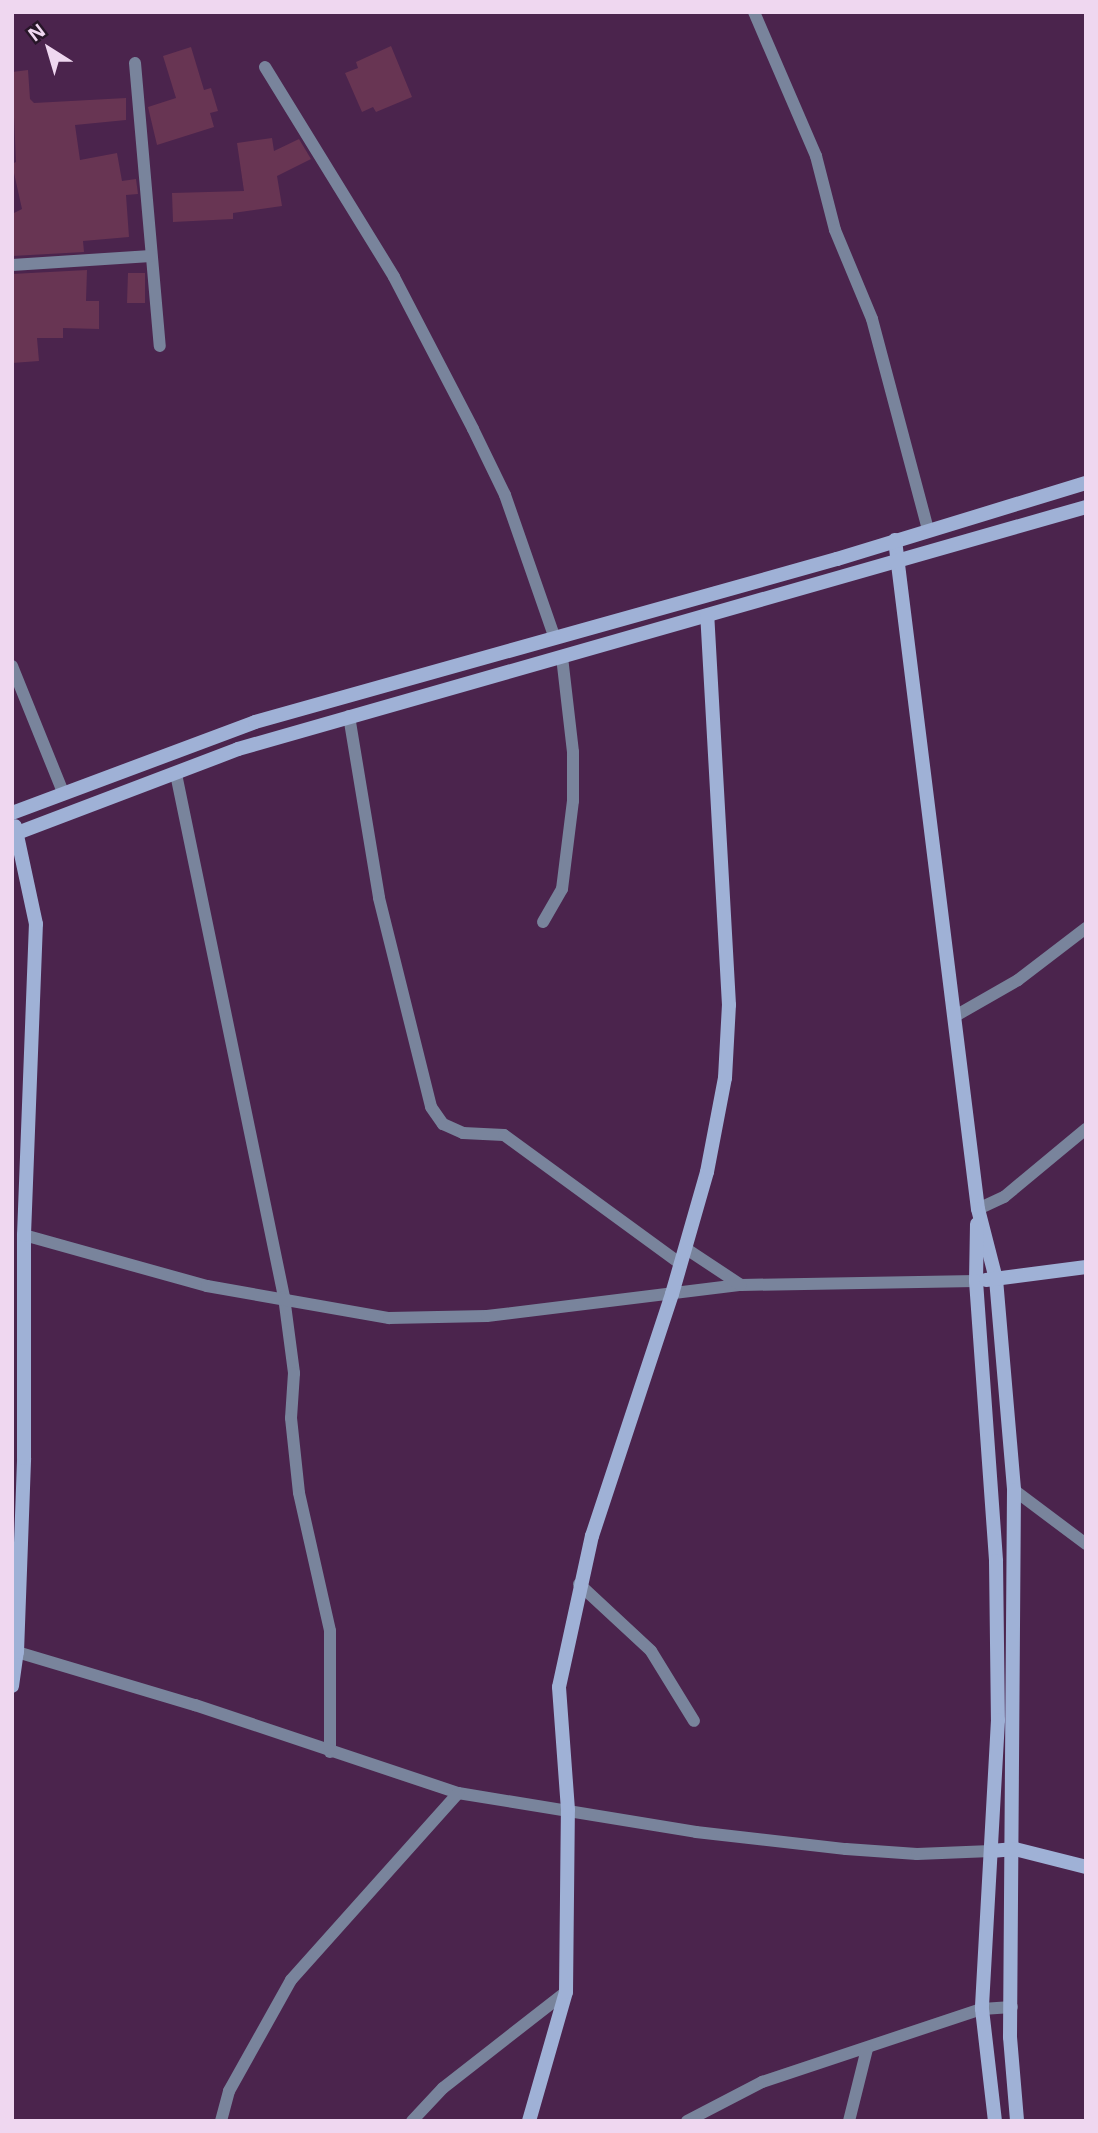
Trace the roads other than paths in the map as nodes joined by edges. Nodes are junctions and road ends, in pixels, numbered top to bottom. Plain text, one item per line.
1 (754, 12) edge
2 (135, 64) dead end
3 (265, 67) dead end
4 (151, 256) junction
5 (12, 265) edge
6 (160, 346) dead end
7 (1086, 483) edge
8 (1086, 507) edge
9 (928, 530) junction
10 (895, 540) junction
11 (895, 564) junction
12 (706, 616) junction
13 (554, 636) junction
14 (562, 657) junction
15 (12, 666) edge
16 (349, 716) junction
17 (176, 774) junction
18 (63, 792) junction
19 (12, 816) edge
20 (15, 834) edge
21 (543, 922) dead end
22 (1086, 928) edge
23 (957, 1015) junction
24 (1086, 1129) edge
25 (978, 1209) junction
26 (24, 1235) junction
27 (685, 1248) junction
28 (18, 1252) edge
29 (681, 1264) junction
30 (1086, 1267) edge
31 (996, 1279) junction
32 (976, 1281) junction
33 (741, 1285) junction
34 (672, 1294) junction
35 (284, 1297) junction
36 (18, 1459) edge
37 (1014, 1490) junction
38 (1086, 1544) edge
39 (579, 1584) junction
40 (18, 1652) junction
41 (12, 1686) edge
42 (694, 1721) dead end
43 (330, 1752) junction
44 (458, 1793) junction
45 (568, 1810) junction
46 (1015, 1849) junction
47 (991, 1851) junction
48 (1086, 1867) edge
49 (566, 1992) junction
50 (1012, 2007) junction
51 (982, 2010) junction
52 (867, 2049) junction
53 (221, 2121) edge
54 (412, 2121) edge
55 (529, 2121) edge
56 (687, 2121) edge
57 (849, 2121) edge
58 (995, 2121) edge
59 (1017, 2121) edge

1 - 9 street
2 - 4 street
3 - 13 street
4 - 5 street
4 - 6 street
7 - 9 main road
8 - 11 main road
9 - 10 main road
10 - 11 main road
10 - 13 main road
11 - 12 main road
11 - 23 main road
12 - 14 main road
12 - 27 main road
13 - 18 main road
14 - 16 main road
14 - 21 street
15 - 18 street
16 - 17 main road
16 - 29 street
17 - 20 main road
17 - 35 street
18 - 19 main road
19 - 20 main road
20 - 26 main road
22 - 23 street
23 - 25 main road
24 - 25 street
25 - 31 main road
25 - 32 main road
26 - 28 main road
26 - 35 street
27 - 29 main road
27 - 33 street
28 - 36 main road
29 - 34 main road
30 - 31 main road
31 - 32 main road
31 - 37 main road
32 - 33 street
32 - 47 main road
33 - 34 street
34 - 35 street
34 - 39 main road
35 - 43 street
36 - 40 main road
37 - 38 street
37 - 46 main road
39 - 42 street
39 - 45 main road
40 - 41 main road
40 - 43 street
43 - 44 street
44 - 45 street
44 - 53 street
45 - 47 street
45 - 49 main road
46 - 47 main road
46 - 48 main road
46 - 50 main road
47 - 51 main road
49 - 54 street
49 - 55 main road
50 - 51 street
50 - 59 main road
51 - 52 street
51 - 58 main road
52 - 56 street
52 - 57 street

